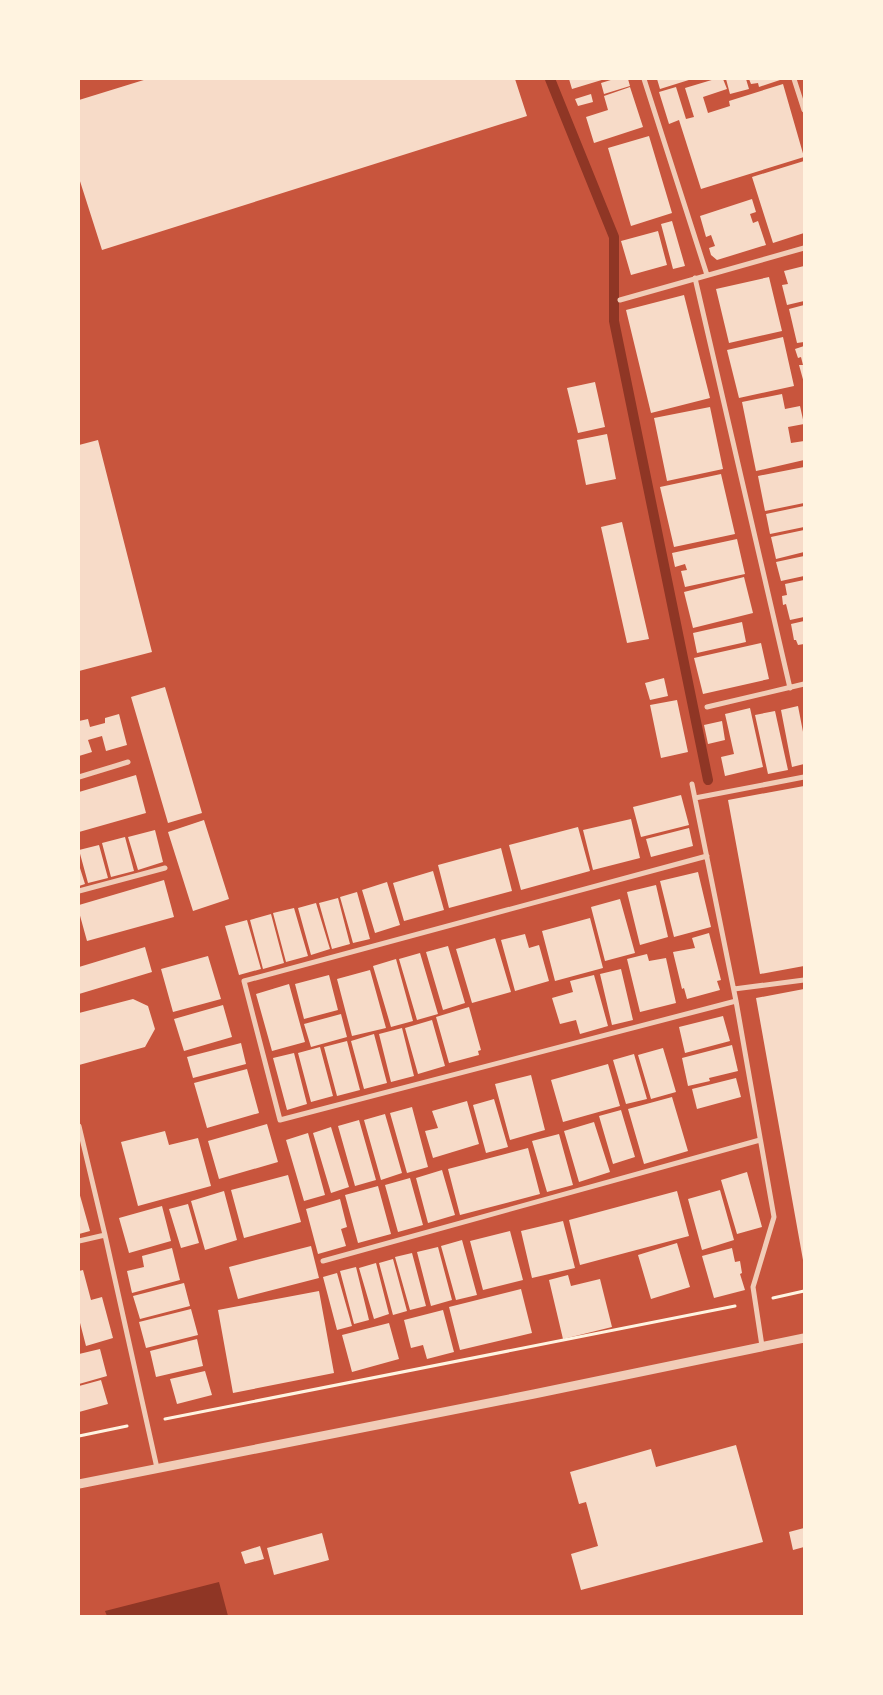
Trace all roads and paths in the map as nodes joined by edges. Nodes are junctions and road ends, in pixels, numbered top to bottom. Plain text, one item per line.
1 (644, 79) edge
2 (794, 79) edge
3 (804, 110) edge
4 (804, 248) edge
5 (708, 275) junction
6 (695, 278) junction
7 (620, 300) dead end
8 (804, 684) edge
9 (790, 688) junction
10 (707, 708) dead end
11 (128, 762) dead end
12 (804, 776) edge
13 (79, 777) edge
14 (692, 784) dead end
15 (695, 798) junction
16 (707, 856) junction
17 (165, 868) dead end
18 (79, 891) edge
19 (804, 980) edge
20 (735, 989) junction
21 (736, 1001) junction
22 (79, 1126) edge
23 (760, 1140) junction
24 (105, 1235) junction
25 (79, 1241) edge
26 (323, 1261) dead end
27 (804, 1291) edge
28 (756, 1302) junction
29 (804, 1338) edge
30 (762, 1346) junction
31 (158, 1420) dead end
32 (129, 1426) dead end
33 (79, 1436) edge
34 (157, 1468) junction
35 (79, 1484) edge

1 - 5 street
2 - 3 street
4 - 5 street
5 - 6 street
6 - 7 street
6 - 9 street
8 - 9 street
9 - 10 street
11 - 13 street
12 - 15 street
14 - 15 street
15 - 16 street
16 - 20 street
16 - 21 street
17 - 18 street
19 - 20 street
20 - 21 street
21 - 23 street
22 - 24 street
23 - 26 street
23 - 28 street
24 - 25 street
24 - 34 street
27 - 28 path
28 - 30 street
28 - 31 path
29 - 30 street
30 - 34 street
32 - 33 path
34 - 35 street

